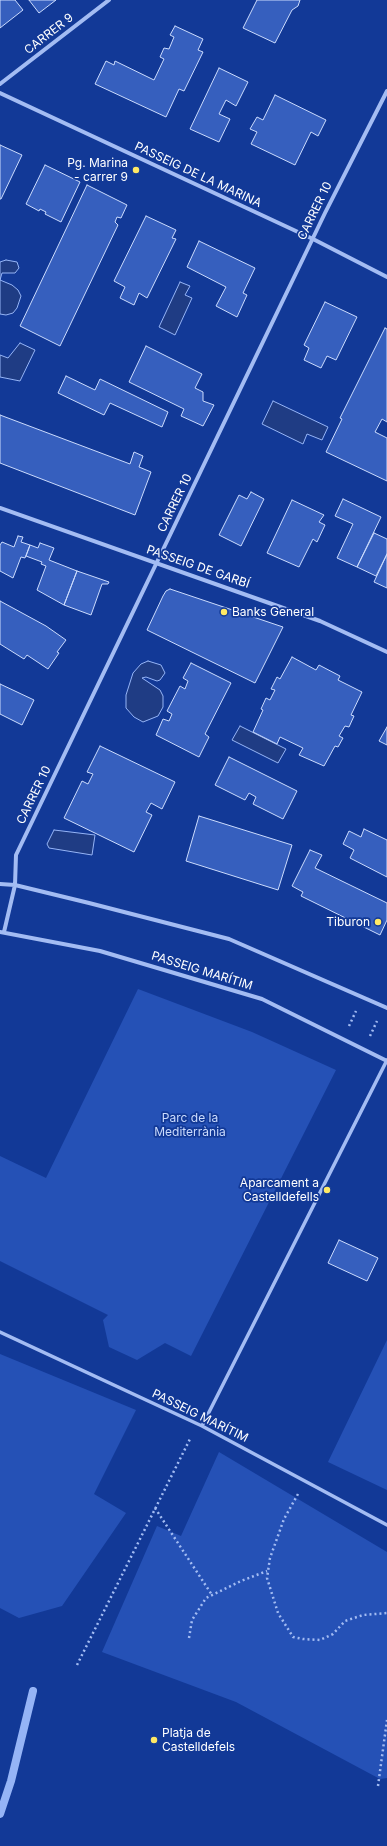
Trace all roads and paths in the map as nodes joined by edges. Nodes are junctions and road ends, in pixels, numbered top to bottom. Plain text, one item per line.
1 (109, 0) edge
2 (0, 84) edge
3 (387, 91) edge
4 (0, 92) edge
5 (313, 239) junction
6 (387, 277) edge
7 (0, 508) edge
8 (157, 564) junction
9 (387, 652) edge
10 (0, 884) edge
11 (15, 885) junction
12 (2, 932) edge
13 (363, 997) junction
14 (385, 1007) edge
15 (342, 1039) junction
16 (364, 1049) junction
17 (387, 1060) edge
18 (0, 1332) edge
19 (197, 1424) junction
20 (202, 1426) junction
21 (304, 1481) junction
22 (155, 1508) junction
23 (387, 1525) edge
24 (268, 1571) junction
25 (212, 1595) junction
26 (387, 1613) edge
27 (189, 1638) dead end
28 (77, 1665) dead end
29 (387, 1720) edge
30 (378, 1786) dead end

1 - 2 street, CARRER 9
3 - 5 street, CARRER 10
4 - 5 street, PASSEIG DE LA MARINA
5 - 6 street, PASSEIG DE LA MARINA
5 - 8 street, CARRER 10
7 - 8 street, PASSEIG DE GARBÍ
8 - 9 street, PASSEIG DE GARBÍ
8 - 11 street, CARRER 10
10 - 11 street
11 - 12 street, CARRER 10
11 - 13 street
12 - 15 street, PASSEIG MARÍTIM
13 - 14 street
13 - 15 path
14 - 16 path
15 - 16 street, PASSEIG MARÍTIM
16 - 17 street, PASSEIG MARÍTIM
17 - 20 street
18 - 19 street, PASSEIG MARÍTIM
19 - 20 street, PASSEIG MARÍTIM
19 - 22 path
20 - 21 street, PASSEIG MARÍTIM
21 - 23 street, PASSEIG MARÍTIM
21 - 24 path
22 - 25 path
22 - 28 path
24 - 25 path
24 - 26 path
25 - 27 path
29 - 30 path

